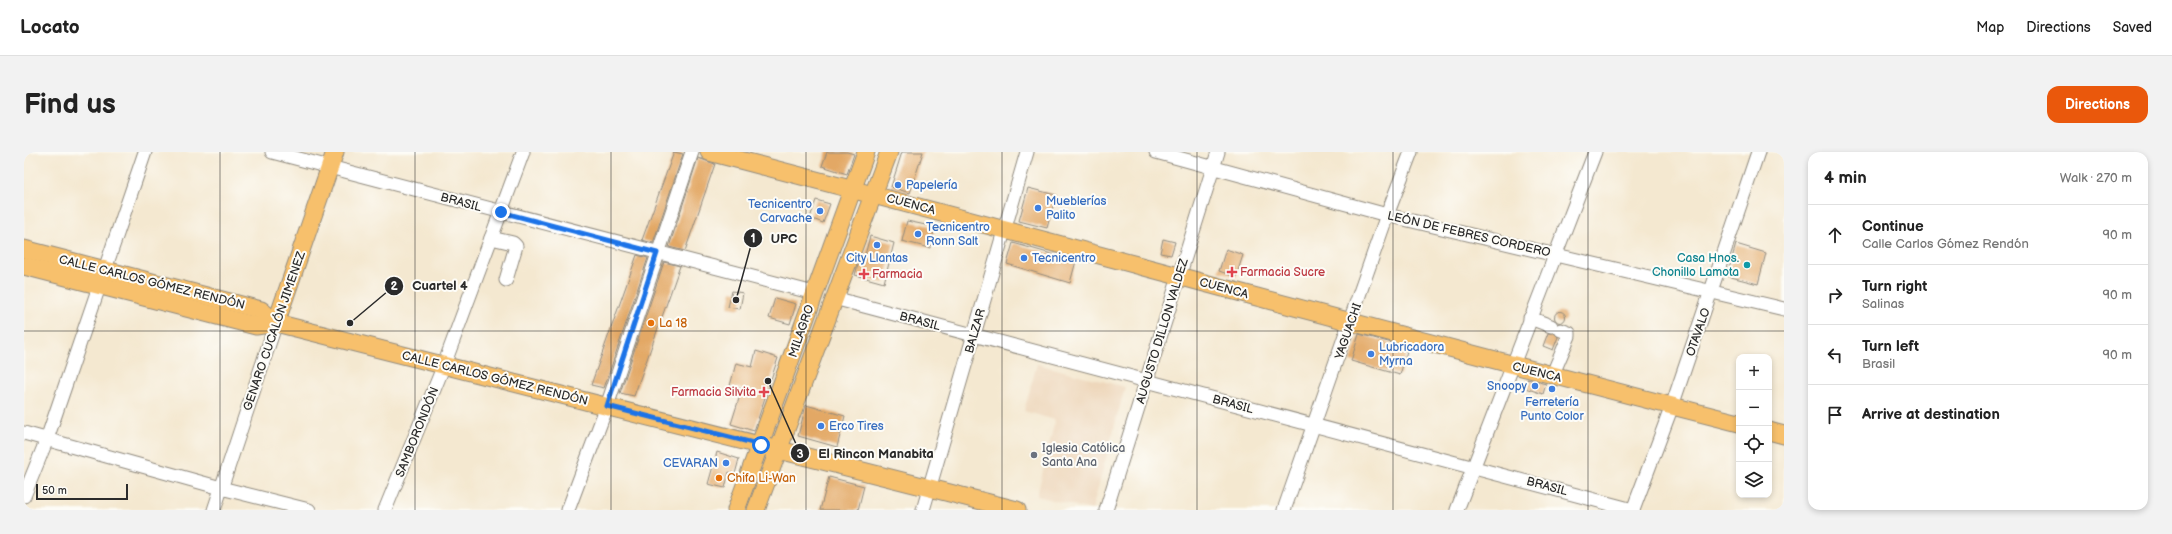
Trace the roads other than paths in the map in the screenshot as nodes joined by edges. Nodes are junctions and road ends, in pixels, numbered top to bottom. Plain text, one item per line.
1 (145, 152) edge
2 (272, 152) edge
3 (523, 152) edge
4 (709, 152) edge
5 (866, 152) edge
6 (889, 152) edge
7 (1027, 152) edge
8 (1156, 152) edge
9 (1218, 152) edge
10 (1411, 152) edge
11 (1594, 152) edge
12 (1758, 152) edge
13 (692, 153) edge
14 (332, 160) edge
15 (1214, 167) junction
16 (853, 189) junction
17 (874, 194) junction
18 (501, 212) junction
19 (1387, 215) junction
20 (1005, 229) junction
21 (491, 238) junction
22 (24, 250) edge
23 (657, 253) junction
24 (1556, 254) junction
25 (24, 266) edge
26 (1178, 276) junction
27 (101, 278) junction
28 (506, 280) dead end
29 (1712, 291) junction
30 (814, 293) junction
31 (834, 298) junction
32 (1784, 309) edge
33 (1530, 318) junction
34 (1351, 322) junction
35 (276, 323) junction
36 (974, 335) junction
37 (444, 365) junction
38 (1511, 365) junction
39 (1552, 376) junction
40 (1147, 381) junction
41 (609, 399) junction
42 (1672, 406) junction
43 (1736, 422) edge
44 (1315, 426) junction
45 (1772, 432) edge
46 (24, 433) edge
47 (1784, 435) edge
48 (47, 439) junction
49 (761, 445) junction
50 (779, 449) junction
51 (1473, 466) junction
52 (930, 487) junction
53 (221, 488) junction
54 (24, 496) edge
55 (214, 510) edge
56 (309, 510) edge
57 (385, 510) edge
58 (568, 510) edge
59 (736, 510) edge
60 (756, 510) edge
61 (923, 510) edge
62 (1017, 510) edge
63 (1106, 510) edge
64 (1284, 510) edge
65 (1456, 510) edge
66 (1633, 510) edge

1 - 27 street
2 - 14 street, BRASIL
3 - 18 street, SAMBORONDÓN
4 - 16 main road, CUENCA
5 - 16 main road, MILAGRO
6 - 17 main road, MILAGRO
7 - 20 street, BALZAR
8 - 15 street, LEÓN DE FEBRES CORDERO
9 - 15 street, AUGUSTO DILLON VALDEZ
10 - 19 street, YAGUACHI
11 - 24 street
12 - 29 street, OTAVALO
13 - 23 street
14 - 18 street, BRASIL
14 - 35 main road, GENARO CUCALÓN JIMENEZ
15 - 19 street, LEÓN DE FEBRES CORDERO
15 - 26 street, AUGUSTO DILLON VALDEZ
16 - 17 main road, CUENCA
16 - 30 main road, MILAGRO
17 - 20 main road, CUENCA
17 - 31 main road, MILAGRO
18 - 21 street, SAMBORONDÓN
18 - 23 street, BRASIL
19 - 24 street, LEÓN DE FEBRES CORDERO
19 - 34 street, YAGUACHI
20 - 26 main road, CUENCA
20 - 36 street, BALZAR
21 - 28 street
21 - 37 street, SAMBORONDÓN
22 - 27 main road, CALLE CARLOS GÓMEZ RENDÓN
23 - 30 street, BRASIL
23 - 41 street
24 - 29 street, LEÓN DE FEBRES CORDERO
24 - 33 street
25 - 27 main road, CALLE CARLOS GÓMEZ RENDÓN
26 - 34 main road, CUENCA
26 - 40 street, AUGUSTO DILLON VALDEZ
27 - 35 main road, CALLE CARLOS GÓMEZ RENDÓN
27 - 48 street
29 - 32 street, LEÓN DE FEBRES CORDERO
29 - 42 street, OTAVALO
30 - 49 main road, MILAGRO
31 - 36 street, BRASIL
31 - 50 main road, MILAGRO
33 - 38 street
33 - 39 street
34 - 38 main road, CUENCA
34 - 44 street, YAGUACHI
35 - 37 main road, CALLE CARLOS GÓMEZ RENDÓN
35 - 53 street, GENARO CUCALÓN JIMENEZ
36 - 40 street, BRASIL
36 - 52 street, BALZAR
37 - 41 main road, CALLE CARLOS GÓMEZ RENDÓN
37 - 57 street, SAMBORONDÓN
38 - 39 main road, CUENCA
38 - 51 street
39 - 42 main road, CUENCA
40 - 44 street, BRASIL
40 - 63 street, AUGUSTO DILLON VALDEZ
41 - 49 main road, CALLE CARLOS GÓMEZ RENDÓN
41 - 58 street
42 - 43 main road, CUENCA
42 - 66 street, OTAVALO
44 - 51 street, BRASIL
44 - 64 street, YAGUACHI
45 - 47 main road
46 - 48 street
48 - 53 street
48 - 54 street
49 - 50 main road, CALLE CARLOS GÓMEZ RENDÓN
49 - 59 main road, MILAGRO
50 - 52 main road, CALLE CARLOS GÓMEZ RENDÓN
50 - 60 main road, MILAGRO
51 - 65 street
51 - 66 street, BRASIL
52 - 61 street, BALZAR
52 - 62 main road, CALLE CARLOS GÓMEZ RENDÓN
53 - 55 street, GENARO CUCALÓN JIMENEZ
53 - 56 street

